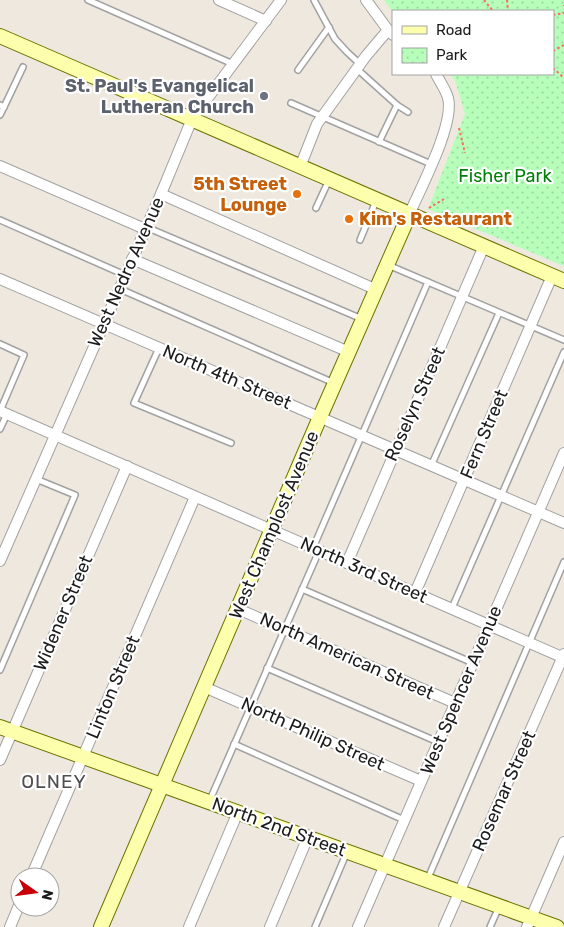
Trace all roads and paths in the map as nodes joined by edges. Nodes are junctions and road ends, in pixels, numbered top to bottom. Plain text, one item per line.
1 (88, 0) edge
2 (219, 0) edge
3 (281, 0) edge
4 (314, 0) edge
5 (366, 0) edge
6 (484, 0) edge
7 (492, 10) edge
8 (266, 21) junction
9 (329, 27) junction
10 (390, 32) edge
11 (0, 36) edge
12 (233, 64) junction
13 (359, 66) junction
14 (23, 67) dead end
15 (554, 69) edge
16 (298, 70) dead end
17 (436, 75) edge
18 (564, 78) edge
19 (291, 102) dead end
20 (397, 104) junction
21 (2, 106) edge
22 (408, 112) dead end
23 (0, 115) edge
24 (322, 117) junction
25 (192, 120) junction
26 (458, 128) dead end
27 (379, 142) junction
28 (465, 153) dead end
29 (432, 164) junction
30 (0, 166) edge
31 (300, 167) junction
32 (329, 180) junction
33 (161, 194) junction
34 (444, 199) dead end
35 (376, 201) junction
36 (316, 208) dead end
37 (430, 208) dead end
38 (409, 215) junction
39 (0, 220) edge
40 (146, 228) junction
41 (360, 240) dead end
42 (484, 246) junction
43 (132, 259) junction
44 (388, 265) junction
45 (125, 275) junction
46 (558, 278) edge
47 (0, 279) edge
48 (428, 282) junction
49 (119, 288) junction
50 (377, 290) junction
51 (462, 297) junction
52 (499, 313) junction
53 (363, 320) junction
54 (104, 324) junction
55 (531, 326) junction
56 (564, 340) edge
57 (0, 344) edge
58 (159, 348) junction
59 (349, 352) junction
60 (564, 352) edge
61 (335, 383) junction
62 (2, 412) edge
63 (320, 417) junction
64 (0, 429) edge
65 (54, 435) junction
66 (363, 436) junction
67 (231, 443) dead end
68 (395, 451) junction
69 (564, 453) edge
70 (127, 466) junction
71 (431, 466) junction
72 (561, 470) edge
73 (36, 478) junction
74 (464, 480) junction
75 (501, 496) junction
76 (195, 497) junction
77 (538, 512) junction
78 (564, 523) edge
79 (272, 530) junction
80 (316, 549) junction
81 (0, 561) edge
82 (564, 562) edge
83 (347, 563) junction
84 (302, 589) junction
85 (415, 593) junction
86 (452, 608) junction
87 (238, 609) junction
88 (489, 625) junction
89 (284, 628) junction
90 (529, 642) junction
91 (564, 656) edge
92 (472, 663) junction
93 (267, 668) junction
94 (0, 670) edge
95 (204, 687) junction
96 (455, 703) junction
97 (250, 707) junction
98 (6, 729) edge
99 (438, 742) junction
100 (234, 744) junction
101 (83, 757) junction
102 (0, 760) edge
103 (421, 781) junction
104 (162, 785) junction
105 (209, 802) junction
106 (238, 812) junction
107 (404, 820) junction
108 (308, 837) junction
109 (564, 842) edge
110 (347, 852) junction
111 (384, 866) junction
112 (35, 867) edge
113 (427, 881) junction
114 (459, 892) junction
115 (499, 906) junction
116 (529, 922) edge
117 (101, 927) edge
118 (189, 927) edge
119 (270, 927) edge
120 (315, 927) edge
121 (358, 927) edge
122 (444, 927) edge
123 (490, 927) edge
124 (557, 927) edge

1 - 12 lane
2 - 8 street
3 - 8 street, West Nedro Avenue
4 - 9 lane
5 - 10 street
6 - 7 path
8 - 12 street, West Nedro Avenue
9 - 13 lane
9 - 16 lane
10 - 13 street
11 - 25 street
12 - 25 street, West Nedro Avenue
13 - 20 lane
13 - 24 street
14 - 21 lane
15 - 18 path
17 - 29 street, West Champlost Avenue
19 - 24 lane
20 - 22 lane
20 - 27 lane
21 - 23 lane
24 - 27 lane
24 - 31 street
25 - 31 street
25 - 33 street, West Nedro Avenue
26 - 28 path
27 - 29 lane
29 - 38 street, West Champlost Avenue
30 - 40 street
31 - 32 street
32 - 35 street
32 - 36 lane
33 - 40 street, West Nedro Avenue
33 - 50 street
34 - 37 path
35 - 38 street
35 - 41 lane
38 - 42 street
38 - 44 street, West Champlost Avenue
39 - 45 lane
40 - 43 street, West Nedro Avenue
40 - 53 lane
42 - 46 street
42 - 51 street, Roselyn Street
43 - 45 street, West Nedro Avenue
43 - 59 street
44 - 48 lane
44 - 50 street, West Champlost Avenue
45 - 49 street, West Nedro Avenue
46 - 55 street, Fern Street
47 - 54 street, North 4th Street
48 - 51 lane
48 - 66 lane
49 - 54 street, West Nedro Avenue
49 - 61 lane
50 - 53 street, West Champlost Avenue
51 - 52 lane
51 - 68 street, Roselyn Street
52 - 55 lane
52 - 71 lane
53 - 59 street, West Champlost Avenue
54 - 58 street, North 4th Street
54 - 65 street, West Nedro Avenue
55 - 56 lane
55 - 74 street, Fern Street
57 - 62 lane
58 - 63 street, North 4th Street
58 - 67 lane
59 - 61 street, West Champlost Avenue
60 - 75 lane
61 - 63 street, West Champlost Avenue
62 - 64 lane
62 - 65 street, North 3rd Street
63 - 66 street, North 4th Street
63 - 79 street, West Champlost Avenue
65 - 70 street, North 3rd Street
65 - 73 street, West Nedro Avenue
66 - 68 street, North 4th Street
66 - 80 lane
68 - 71 street, North 4th Street
68 - 83 street, Roselyn Street
69 - 72 street, West Spencer Avenue
70 - 76 street, North 3rd Street
70 - 98 street, Widener Street
71 - 74 street, North 4th Street
72 - 77 street, West Spencer Avenue
73 - 81 street, West Nedro Avenue
73 - 94 lane
74 - 75 street, North 4th Street
74 - 85 street, Fern Street
75 - 77 street, North 4th Street
75 - 86 lane
76 - 79 street, North 3rd Street
76 - 101 street, Linton Street
77 - 78 street, North 4th Street
77 - 88 street, West Spencer Avenue
79 - 80 street, North 3rd Street
79 - 87 street, West Champlost Avenue
80 - 83 street, North 3rd Street
80 - 84 lane
82 - 90 lane
83 - 85 street, North 3rd Street
84 - 89 lane
84 - 92 lane
85 - 86 street, North 3rd Street
86 - 88 street, North 3rd Street
87 - 89 street, North American Street
87 - 95 street, West Champlost Avenue
88 - 90 street, North 3rd Street
88 - 92 street, West Spencer Avenue
89 - 93 lane
89 - 96 street, North American Street
90 - 91 street, North 3rd Street
90 - 113 lane
91 - 114 street, Rosemar Street
92 - 96 street, West Spencer Avenue
93 - 97 lane
93 - 99 lane
95 - 97 street, North Philip Street
95 - 104 street, West Champlost Avenue
96 - 99 street, West Spencer Avenue
97 - 100 lane
97 - 103 street, North Philip Street
98 - 101 street, North 2nd Street
98 - 102 street, Widener Street
99 - 103 street, West Spencer Avenue
100 - 105 lane
100 - 107 lane
101 - 104 street, North 2nd Street
101 - 112 street, Linton Street
103 - 107 street, West Spencer Avenue
104 - 105 street, North 2nd Street
104 - 117 street, West Champlost Avenue
105 - 106 street, North 2nd Street
106 - 108 street, North 2nd Street
106 - 118 street
107 - 111 street, West Spencer Avenue
108 - 110 street, North 2nd Street
108 - 119 street
109 - 116 street
110 - 111 street, North 2nd Street
110 - 120 lane
111 - 113 street, North 2nd Street
111 - 121 street, West Spencer Avenue
113 - 114 street, North 2nd Street
114 - 115 street, North 2nd Street
114 - 122 street, Rosemar Street
115 - 116 street, North 2nd Street
115 - 123 lane
116 - 124 street, North 2nd Street

